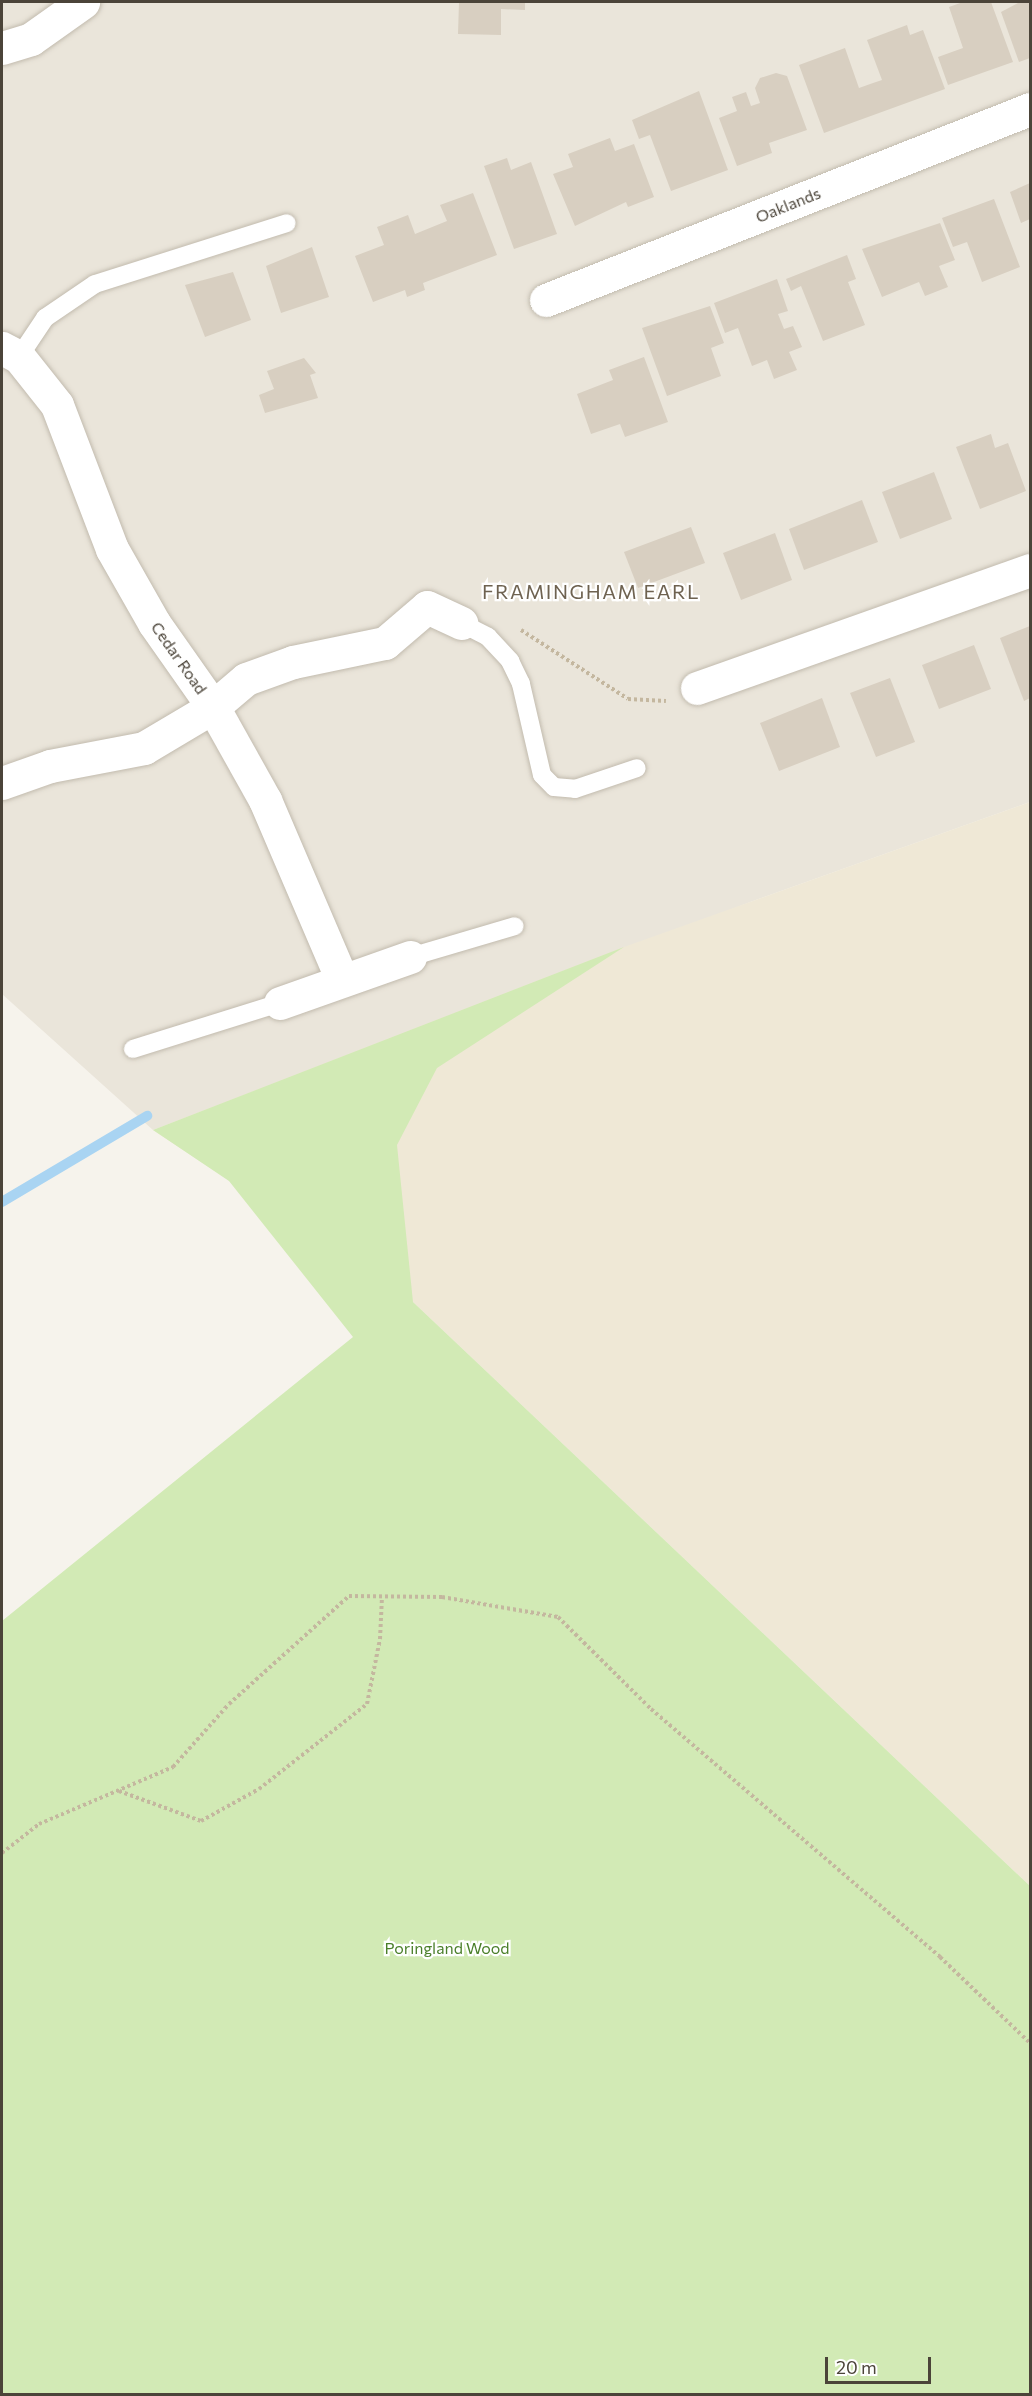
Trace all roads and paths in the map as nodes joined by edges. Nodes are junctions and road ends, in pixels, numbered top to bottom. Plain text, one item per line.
1 (83, 2) edge
2 (2, 48) edge
3 (1030, 109) edge
4 (287, 223) dead end
5 (546, 300) dead end
6 (10, 352) edge
7 (1030, 570) edge
8 (461, 623) joint
9 (512, 626) dead end
10 (697, 688) joint
11 (213, 707) junction
12 (637, 768) dead end
13 (2, 783) edge
14 (515, 926) dead end
15 (410, 957) joint
16 (342, 980) junction
17 (280, 1003) joint
18 (133, 1049) dead end
19 (382, 1597) junction
20 (118, 1790) junction
21 (2, 1853) edge
22 (1030, 2043) edge

1 - 2 street
3 - 5 street, Oaklands
4 - 6 lane
6 - 11 street, Cedar Road
7 - 10 street
8 - 11 street
8 - 12 lane
9 - 10 path
11 - 13 street
11 - 16 street, Cedar Road
14 - 15 lane
15 - 16 street
16 - 17 street
17 - 18 lane
19 - 20 path
19 - 20 path
19 - 22 path
20 - 21 path

